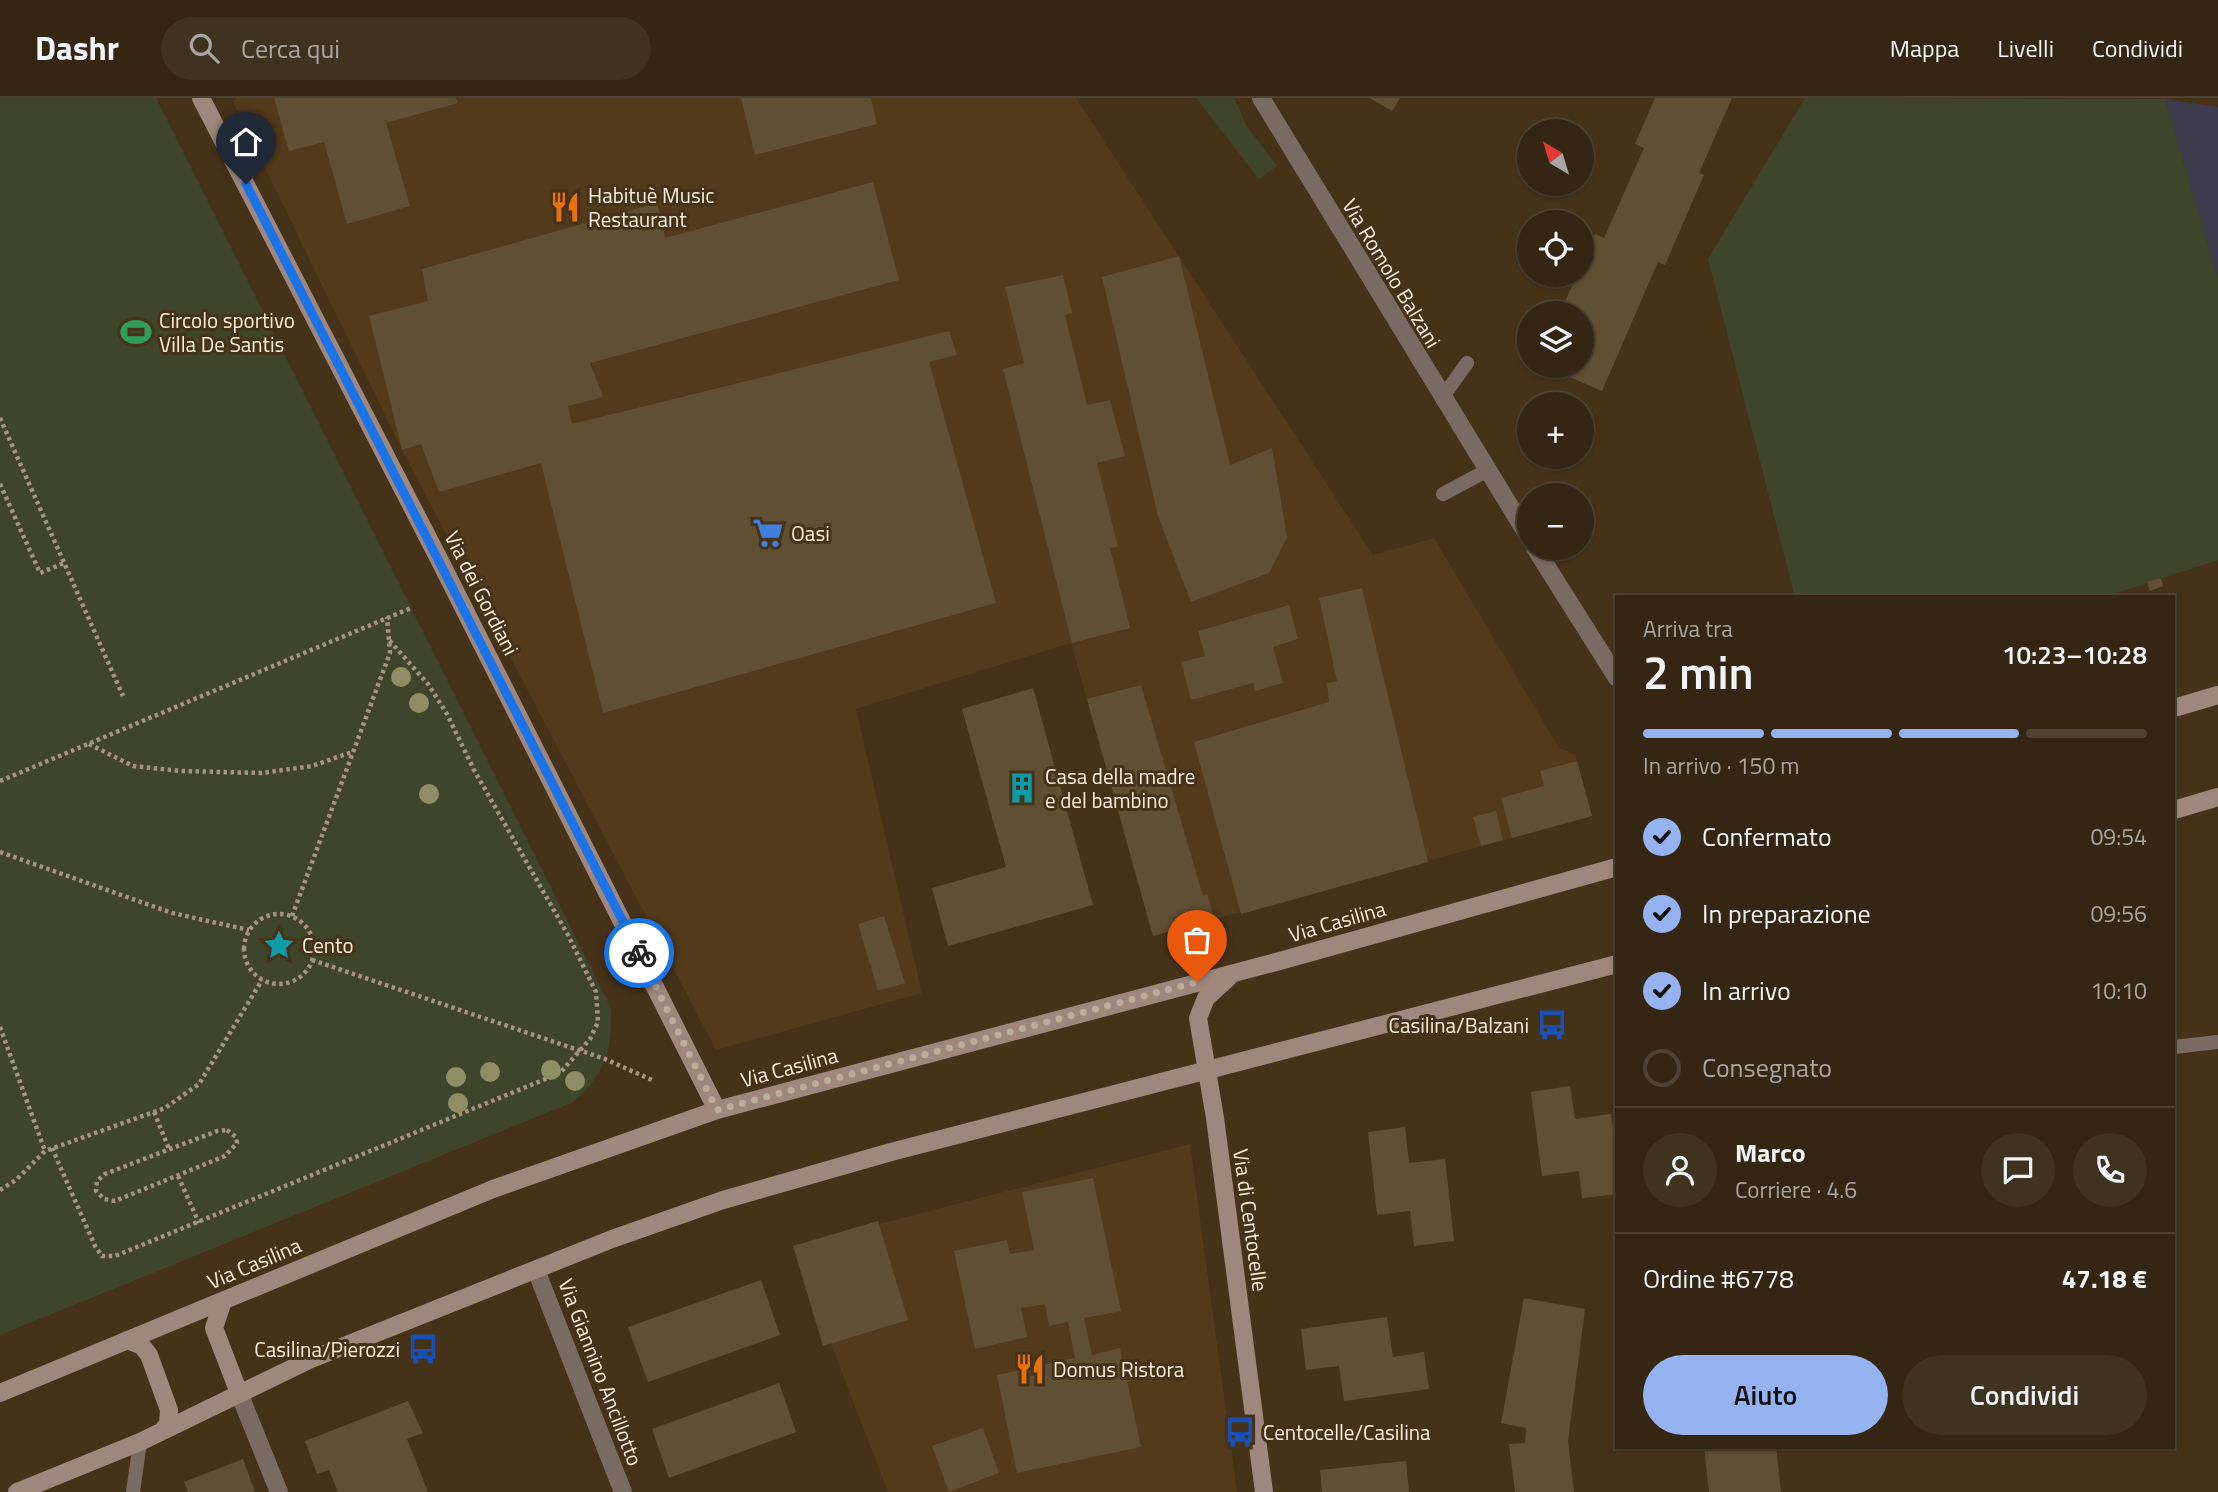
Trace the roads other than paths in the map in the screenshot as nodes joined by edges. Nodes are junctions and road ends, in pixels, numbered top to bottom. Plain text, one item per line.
1 (201, 98) edge
2 (1261, 98) edge
3 (1466, 363) dead end
4 (1442, 398) junction
5 (1488, 470) junction
6 (1443, 494) dead end
7 (1517, 518) edge
8 (1543, 560) edge
9 (1615, 674) edge
10 (2218, 695) edge
11 (2175, 708) edge
12 (2218, 796) edge
13 (2175, 810) edge
14 (1615, 868) edge
15 (1615, 965) edge
16 (1238, 971) junction
17 (2218, 1042) edge
18 (2175, 1047) edge
19 (1207, 1070) junction
20 (717, 1110) junction
21 (536, 1269) junction
22 (223, 1301) junction
23 (127, 1340) junction
24 (0, 1393) edge
25 (239, 1393) junction
26 (162, 1431) junction
27 (140, 1442) junction
28 (22, 1491) edge
29 (132, 1492) edge
30 (279, 1492) edge
31 (623, 1492) edge
32 (1264, 1492) edge

1 - 20 main road, Via dei Gordiani
2 - 4 street, Via Romolo Balzani
3 - 4 lane
4 - 5 street, Via Romolo Balzani
5 - 6 lane
5 - 7 street, Via Romolo Balzani
8 - 9 street
10 - 11 main road
12 - 13 main road
14 - 16 main road, Via Casilina
15 - 19 main road
16 - 19 main road, Via di Centocelle
16 - 20 main road, Via Casilina
17 - 18 lane
19 - 21 main road
19 - 32 main road, Via di Centocelle
20 - 22 main road, Via Casilina
21 - 25 main road
21 - 31 street, Via Giannino Ancillotto
22 - 23 main road, Via Casilina
22 - 25 main road
23 - 24 main road, Via Casilina
23 - 26 main road
25 - 26 main road
25 - 30 street
26 - 27 main road
27 - 28 main road
27 - 29 lane

